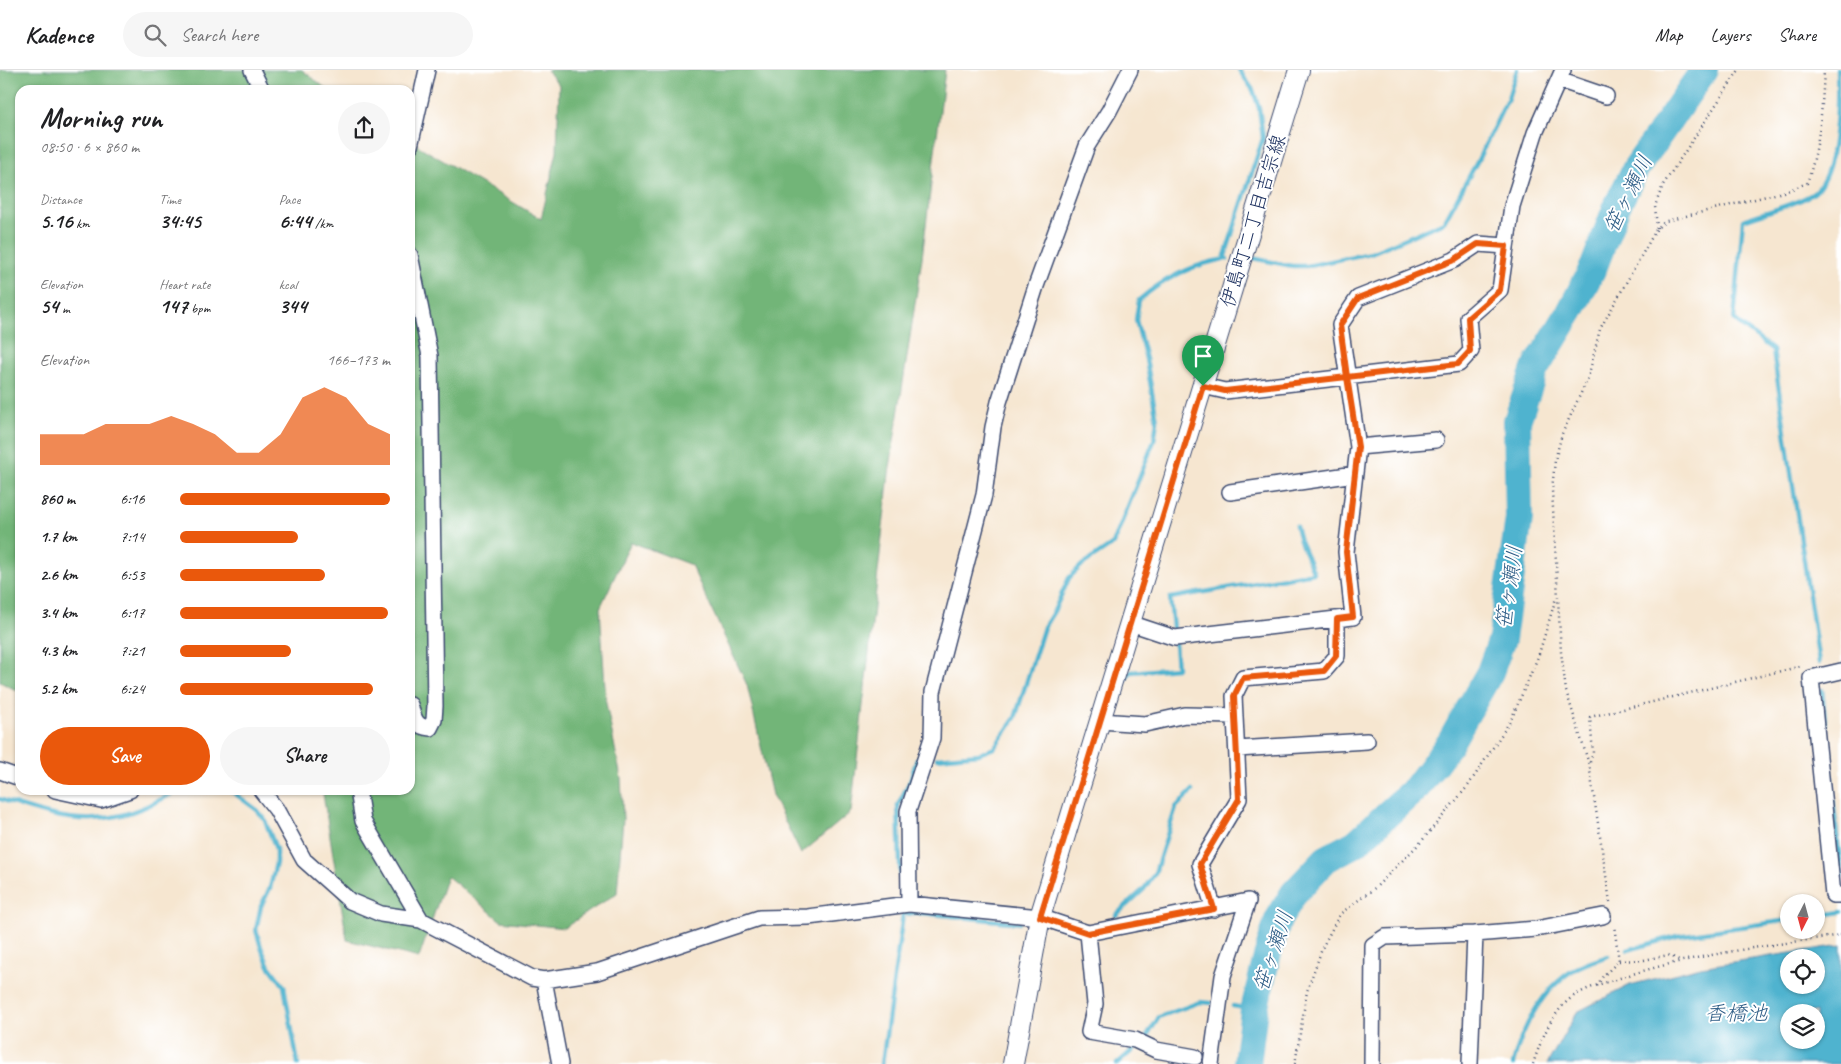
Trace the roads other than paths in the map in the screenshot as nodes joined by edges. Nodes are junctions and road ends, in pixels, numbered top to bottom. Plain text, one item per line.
1 (252, 70) edge
2 (427, 70) edge
3 (1130, 70) edge
4 (1299, 70) edge
5 (1561, 75) edge
6 (260, 85) edge
7 (1606, 96) dead end
8 (415, 124) edge
9 (1506, 246) junction
10 (415, 280) edge
11 (1347, 377) junction
12 (1203, 386) junction
13 (1436, 440) dead end
14 (1358, 447) junction
15 (1355, 474) junction
16 (1230, 492) dead end
17 (1337, 619) junction
18 (1130, 622) junction
19 (1841, 671) edge
20 (1235, 716) junction
21 (415, 720) edge
22 (1100, 721) junction
23 (1367, 741) dead end
24 (1237, 749) junction
25 (0, 772) edge
26 (15, 776) edge
27 (78, 795) edge
28 (115, 795) edge
29 (265, 795) edge
30 (359, 795) edge
31 (1841, 895) edge
32 (909, 904) junction
33 (1214, 909) junction
34 (1040, 917) junction
35 (1608, 919) road end
36 (421, 920) junction
37 (1088, 933) junction
38 (1475, 934) junction
39 (544, 980) junction
40 (1195, 1057) dead end
41 (560, 1064) edge
42 (1013, 1064) edge
43 (1211, 1064) edge
44 (1372, 1064) edge
45 (1470, 1064) edge

1 - 6 street
2 - 8 street
3 - 32 street
4 - 12 street, 伊島町二丁目吉宗線
5 - 7 street
5 - 9 street
9 - 11 street
9 - 11 street
10 - 21 street
11 - 12 street
11 - 14 street
12 - 18 street, 伊島町二丁目吉宗線
13 - 14 street
14 - 15 street
15 - 16 street
15 - 17 street
17 - 18 street
17 - 20 street
18 - 22 street, 伊島町二丁目吉宗線
19 - 31 street
20 - 22 street
20 - 24 street
22 - 34 street, 伊島町二丁目吉宗線
23 - 24 street
24 - 33 street
25 - 26 street
27 - 28 street
29 - 36 street
30 - 36 street
32 - 34 street
32 - 39 street
33 - 37 street
33 - 43 street
34 - 37 street
34 - 42 street, 伊島町二丁目吉宗線
35 - 38 street
36 - 39 street
37 - 40 street
38 - 44 street
38 - 45 street
39 - 41 street

